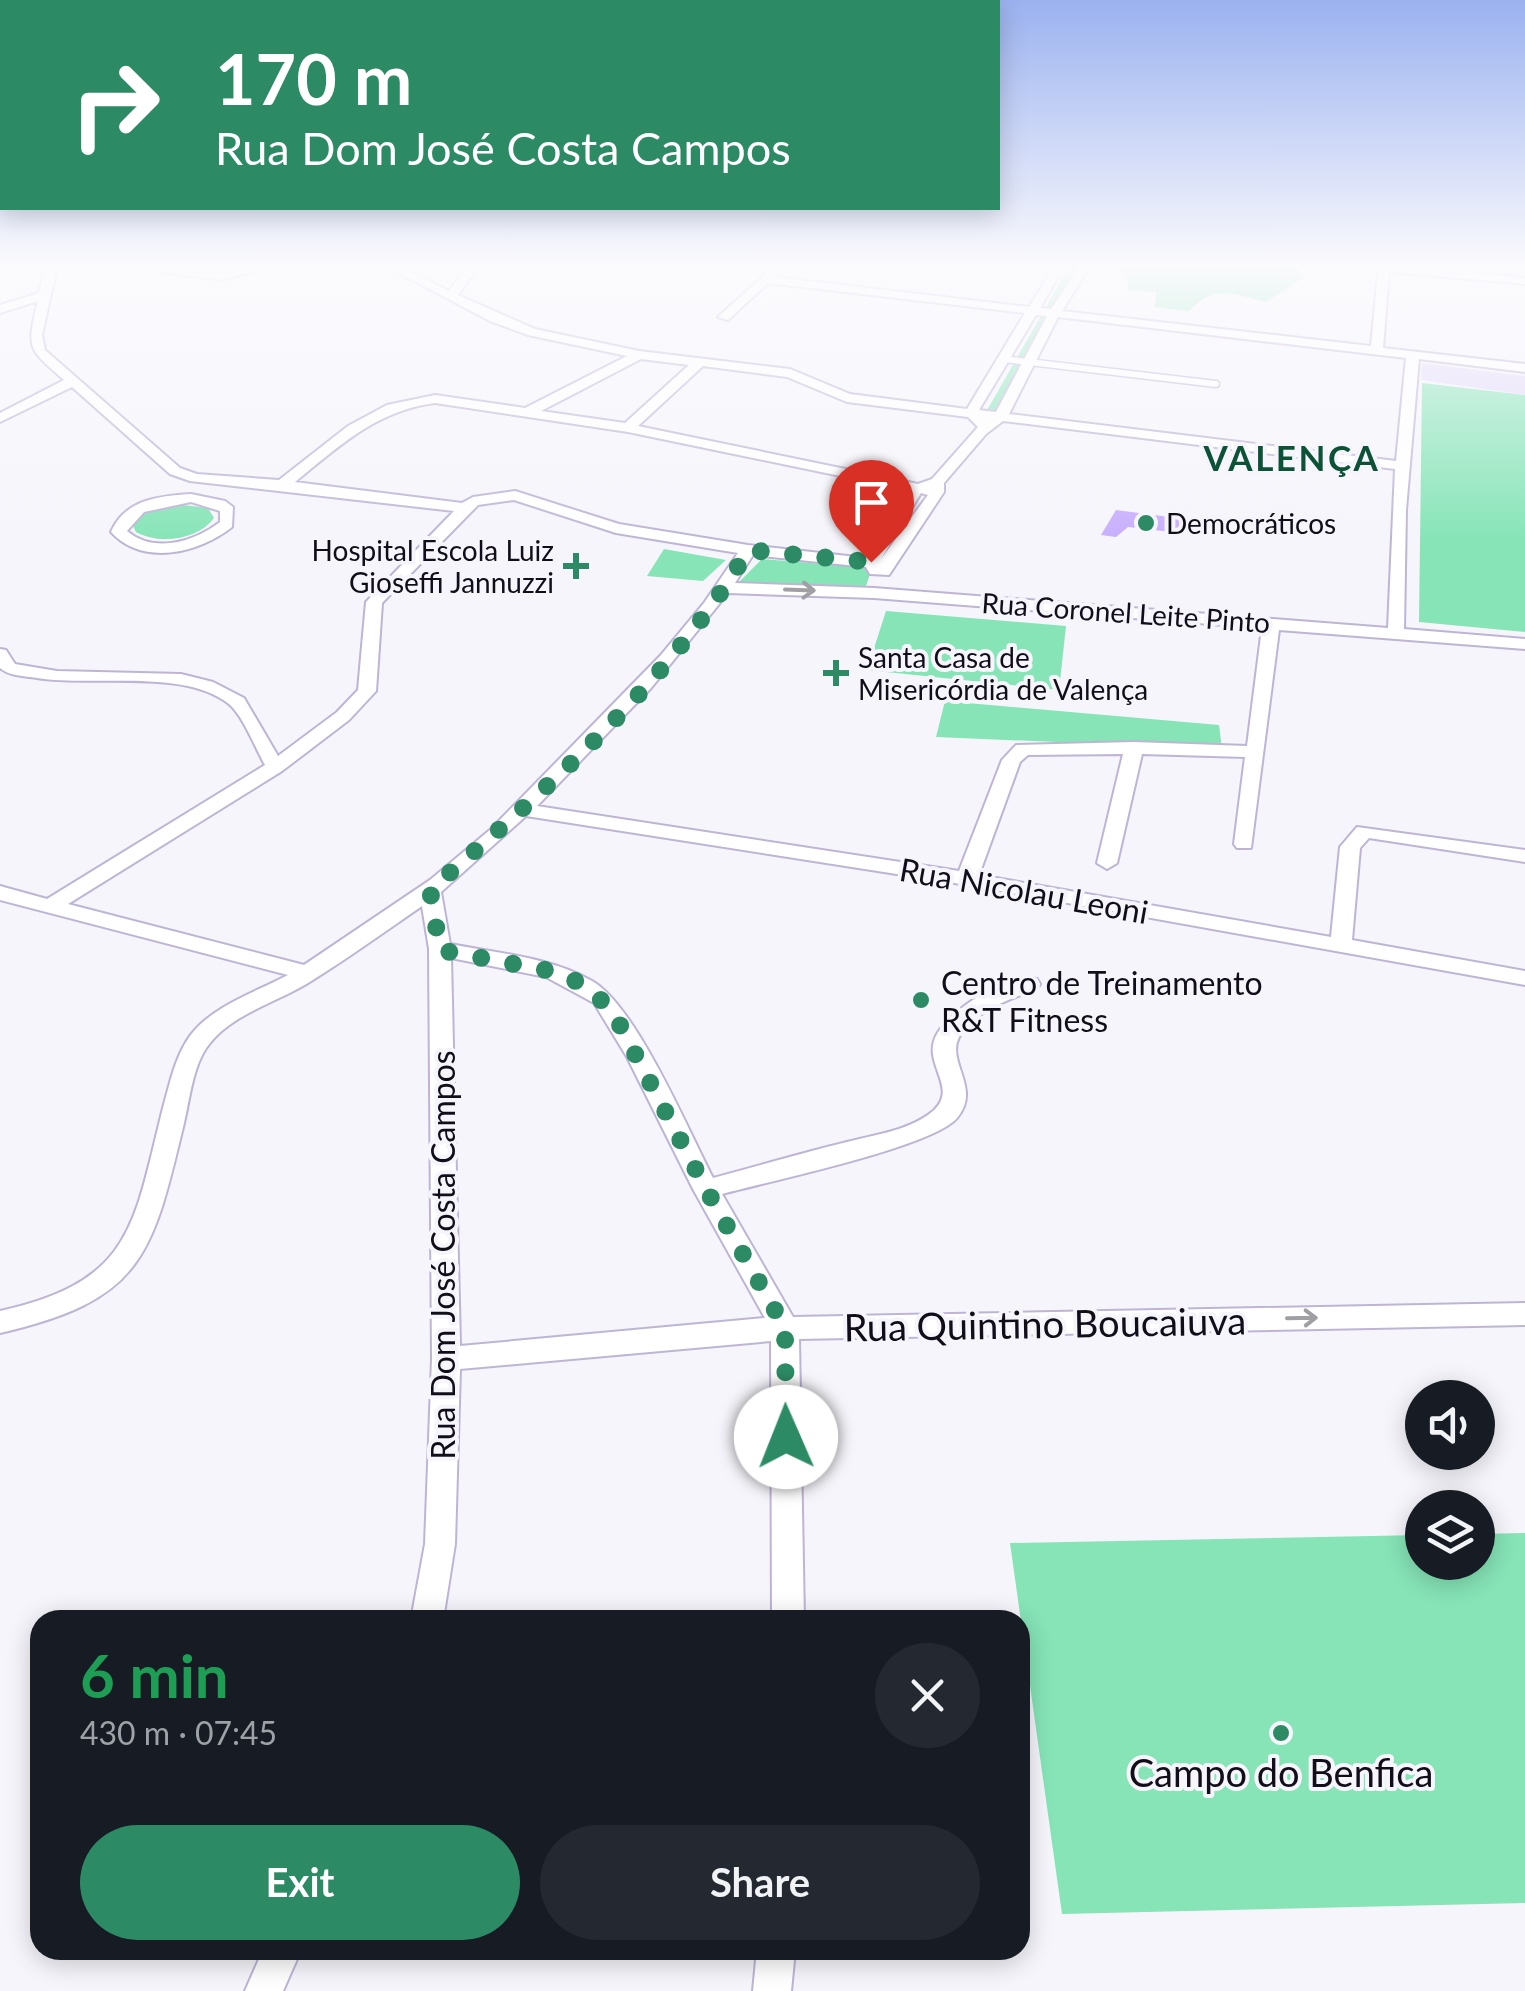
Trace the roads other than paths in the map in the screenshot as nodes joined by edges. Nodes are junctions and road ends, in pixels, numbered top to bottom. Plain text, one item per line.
1 (44, 356) edge
2 (637, 356) edge
3 (647, 356) edge
4 (1006, 356) edge
5 (1032, 356) edge
6 (1412, 356) edge
7 (1427, 356) edge
8 (1004, 359) junction
9 (700, 362) junction
10 (1029, 362) junction
11 (1525, 368) edge
12 (70, 382) junction
13 (1216, 384) dead end
14 (972, 411) junction
15 (528, 412) junction
16 (1000, 416) junction
17 (0, 418) edge
18 (628, 428) junction
19 (981, 431) junction
20 (1404, 466) junction
21 (219, 483) junction
22 (282, 485) junction
23 (937, 487) junction
24 (916, 489) junction
25 (191, 498) junction
26 (463, 508) junction
27 (748, 550) junction
28 (879, 574) junction
29 (726, 588) junction
30 (1271, 624) junction
31 (1396, 632) junction
32 (1525, 644) edge
33 (3, 663) edge
34 (1134, 748) junction
35 (1254, 752) junction
36 (275, 767) junction
37 (522, 810) junction
38 (1244, 844) dead end
39 (1525, 856) edge
40 (1107, 863) dead end
41 (967, 879) junction
42 (430, 890) junction
43 (0, 894) edge
44 (50, 906) junction
45 (1341, 948) junction
46 (440, 950) junction
47 (307, 974) junction
48 (1525, 978) edge
49 (1029, 984) dead end
50 (706, 1189) junction
51 (1525, 1314) edge
52 (0, 1322) edge
53 (785, 1328) junction
54 (446, 1359) junction
55 (430, 1610) edge
56 (788, 1610) edge
57 (278, 1960) edge
58 (775, 1960) edge
59 (264, 1991) edge
60 (772, 1991) edge

1 - 12 street
2 - 15 street
3 - 9 street
4 - 8 street
5 - 10 street
6 - 20 street
7 - 11 street
8 - 10 lane
8 - 14 street
9 - 14 street
9 - 18 street
10 - 13 lane
10 - 16 street
12 - 17 street
12 - 21 street
14 - 16 street
14 - 19 street
15 - 18 street
15 - 22 street
16 - 19 street
16 - 20 street
18 - 24 street
19 - 23 street
20 - 31 street
21 - 22 street
21 - 25 street
22 - 26 street
23 - 24 street
23 - 28 street
24 - 28 street
25 - 25 street
26 - 27 street
26 - 36 street
27 - 28 street
27 - 29 street
29 -> 28 street, Rua Coronel Leite Pinto
28 - 30 street, Rua Coronel Leite Pinto
29 - 37 street
30 - 31 street, Rua Coronel Leite Pinto
30 - 35 street
31 - 32 street, Rua Coronel Leite Pinto
33 - 36 street
34 - 35 street
34 - 40 street
34 - 41 street
35 - 38 street
36 - 44 street
37 - 41 street, Rua Nicolau Leoni
37 - 42 street
39 - 45 street
41 - 45 street, Rua Nicolau Leoni
42 - 46 street, Rua Dom José Costa Campos
42 - 47 street
43 - 44 street
44 - 47 street
45 - 48 street, Rua Nicolau Leoni
46 - 50 street
46 - 54 street, Rua Dom José Costa Campos
47 - 52 street
49 - 50 street
50 - 53 street
53 -> 51 street, Rua Quintino Boucaiuva
53 - 54 street, Rua Quintino Boucaiuva
53 - 56 street
54 - 55 street, Rua Dom José Costa Campos
57 - 59 street
58 - 60 street

